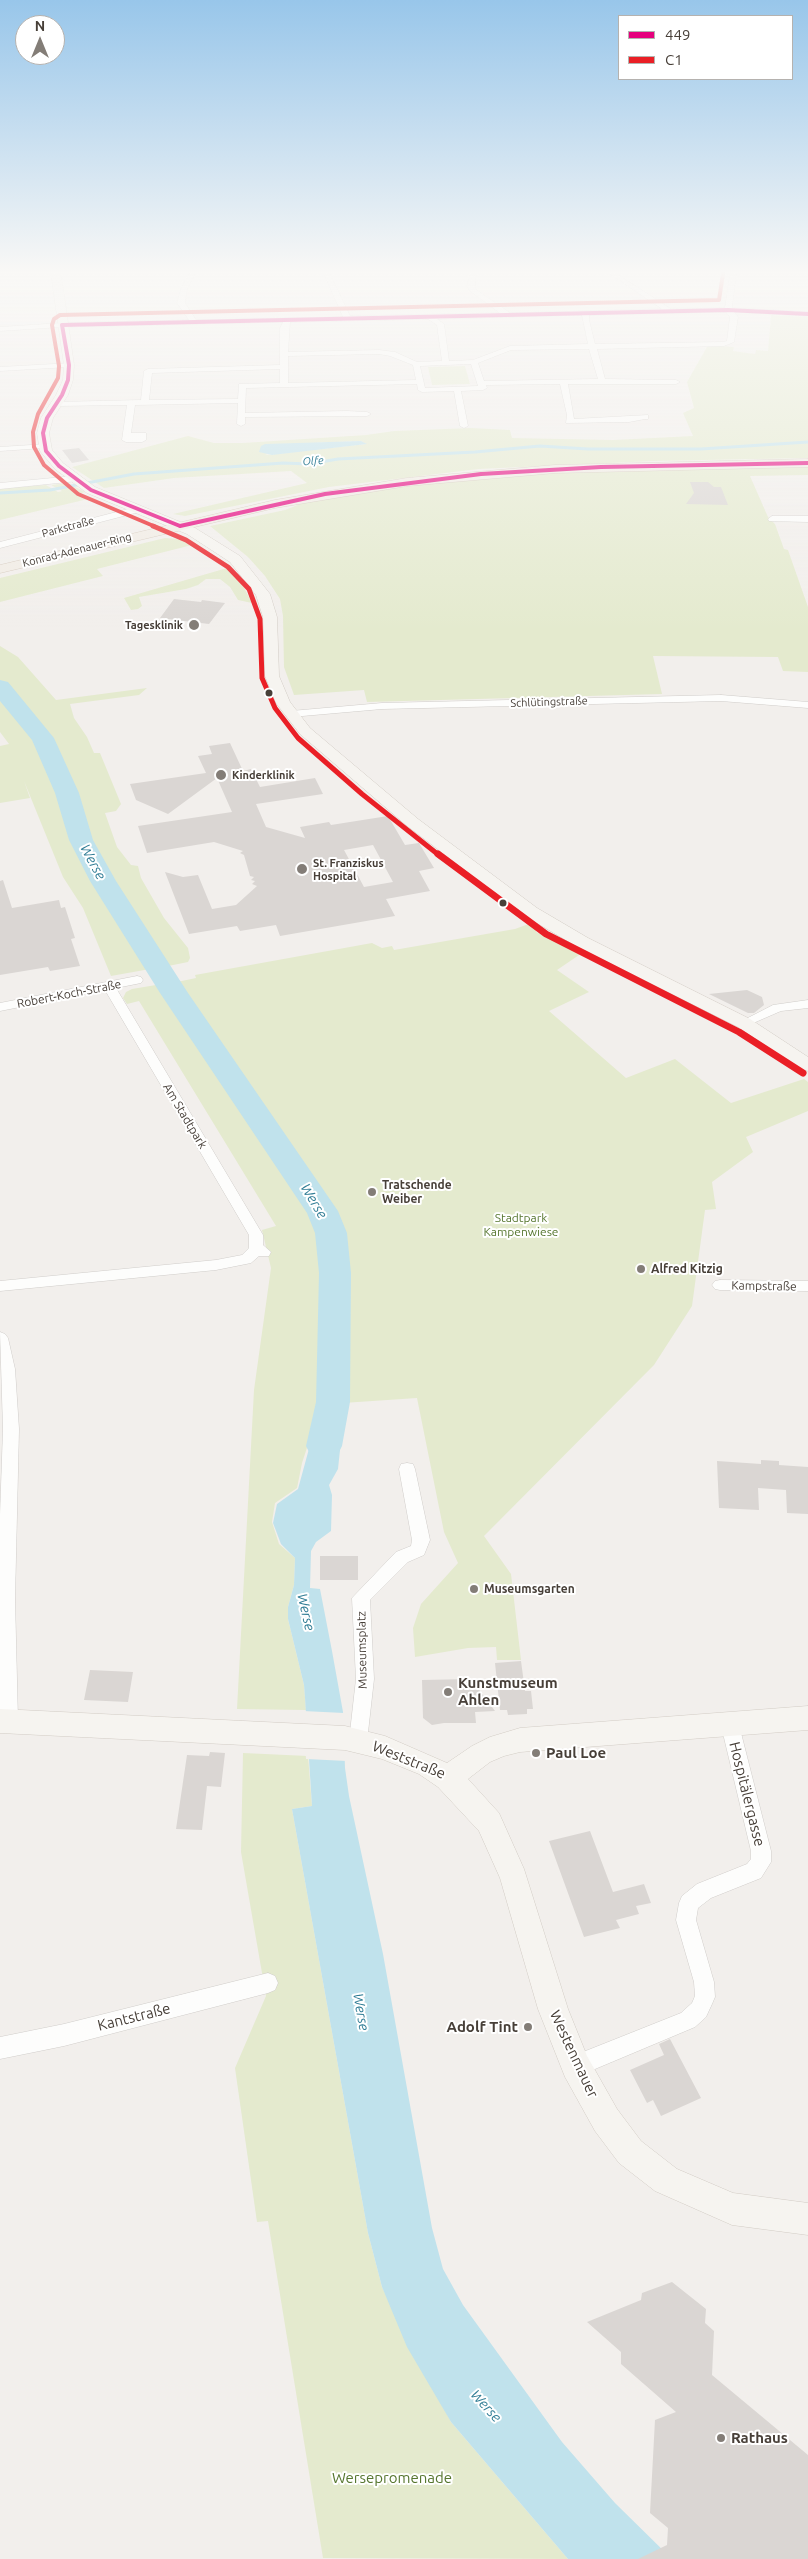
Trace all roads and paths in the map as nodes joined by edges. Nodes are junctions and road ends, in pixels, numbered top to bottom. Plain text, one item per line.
1 (61, 393) edge
2 (146, 393) edge
3 (242, 393) edge
4 (458, 393) edge
5 (566, 393) edge
6 (242, 401) junction
7 (131, 402) junction
8 (145, 402) junction
9 (56, 404) junction
10 (367, 414) dead end
11 (645, 417) dead end
12 (464, 426) dead end
13 (126, 435) dead end
14 (44, 446) junction
15 (0, 449) edge
16 (808, 463) edge
17 (79, 482) junction
18 (0, 486) edge
19 (136, 510) junction
20 (772, 519) dead end
21 (808, 519) edge
22 (180, 526) junction
23 (0, 545) edge
24 (0, 569) edge
25 (808, 705) edge
26 (291, 714) junction
27 (137, 980) dead end
28 (108, 986) junction
29 (808, 1004) edge
30 (0, 1007) edge
31 (744, 1023) junction
32 (808, 1065) edge
33 (720, 1285) dead end
34 (0, 1286) edge
35 (808, 1286) edge
36 (1, 1347) edge
37 (407, 1469) dead end
38 (808, 1718) edge
39 (4, 1721) edge
40 (730, 1725) junction
41 (352, 1739) junction
42 (448, 1778) junction
43 (268, 1983) dead end
44 (0, 2048) edge
45 (576, 2066) junction
46 (808, 2219) edge

1 - 9 street
2 - 8 street
3 - 6 street
4 - 12 street
5 - 11 street
6 - 8 street
6 - 10 street
7 - 8 street
7 - 9 street
7 - 13 street
9 - 14 street
14 - 15 street
14 - 17 street
16 - 22 main road, Konrad-Adenauer-Ring
17 - 18 street
17 - 19 street
19 - 22 street
19 - 23 street, Parkstraße
20 - 21 street
22 - 24 main road, Konrad-Adenauer-Ring
22 - 26 street
25 - 26 street, Schlütingstraße
26 - 31 street
27 - 28 street, Robert-Koch-Straße
28 - 30 street, Robert-Koch-Straße
28 - 34 street, Am Stadtpark
29 - 31 street
31 - 32 street
33 - 35 street, Kampstraße
36 - 39 street
37 - 41 street, Museumsplatz
38 - 40 street, Weststraße
39 - 41 street, Weststraße
40 - 42 street, Weststraße
40 - 45 street, Hospitälergasse
41 - 42 street, Weststraße
42 - 45 street, Westenmauer
43 - 44 street, Kantstraße
45 - 46 street, Westenmauer

